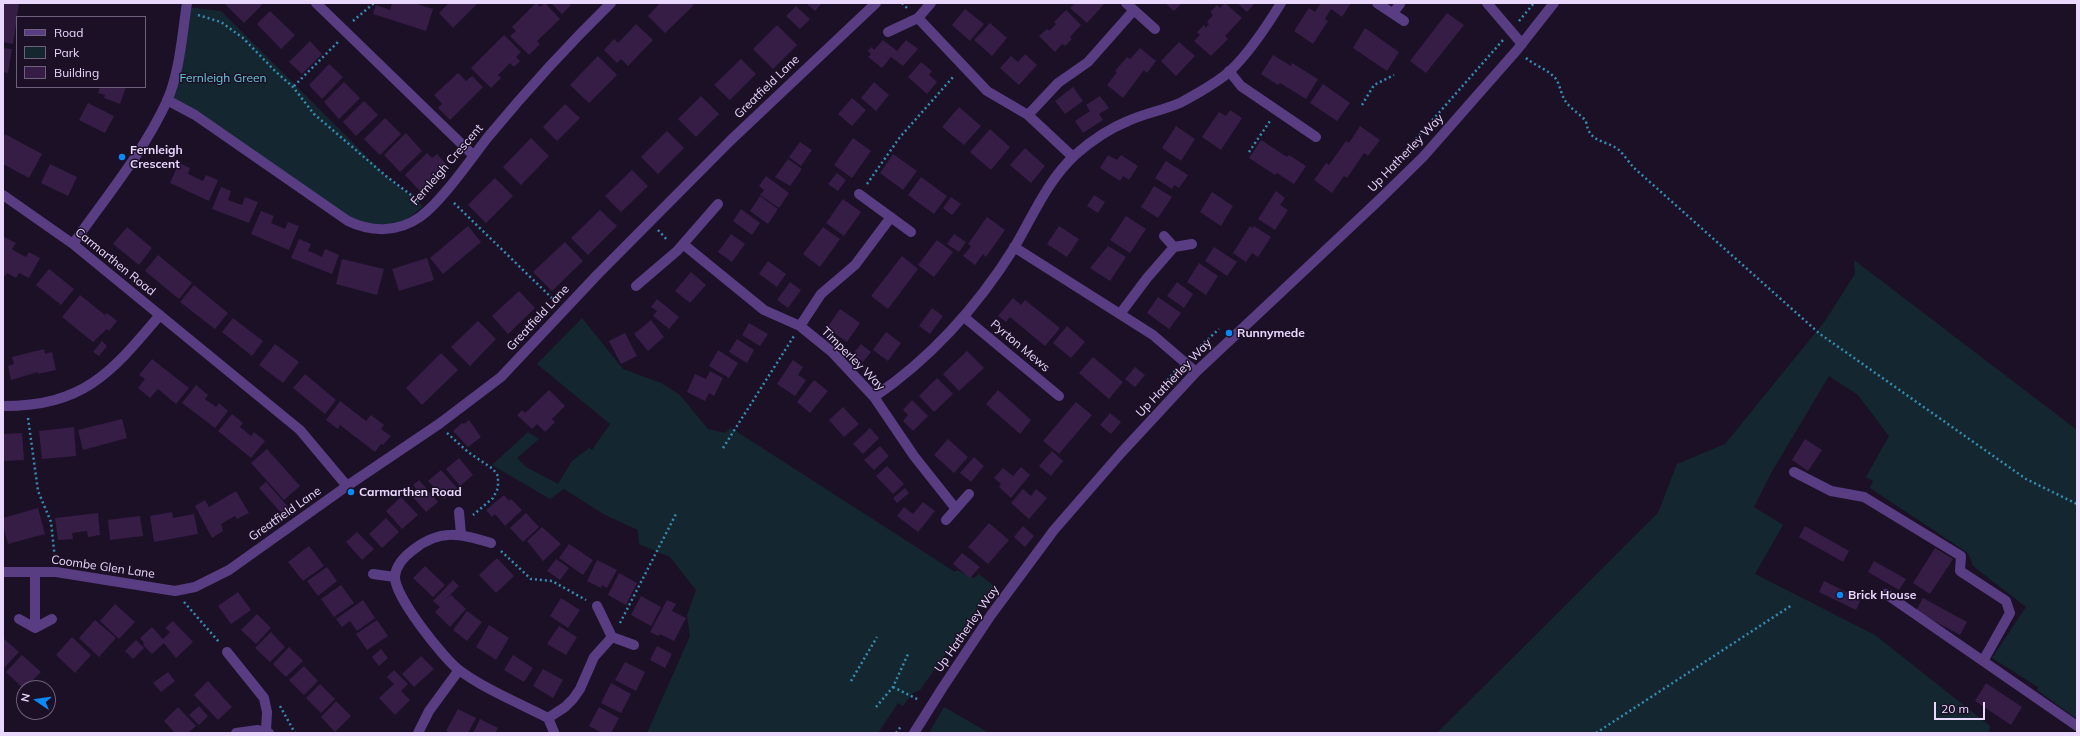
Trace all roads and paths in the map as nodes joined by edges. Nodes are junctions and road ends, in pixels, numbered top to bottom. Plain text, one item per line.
1 (316, 3) edge
2 (374, 3) edge
3 (611, 3) edge
4 (876, 3) edge
5 (931, 3) edge
6 (1126, 3) edge
7 (1281, 3) edge
8 (1377, 3) edge
9 (1487, 3) edge
10 (1554, 3) edge
11 (1400, 4) edge
12 (186, 8) edge
13 (1134, 10) junction
14 (1393, 13) junction
15 (918, 18) junction
16 (1404, 21) dead end
17 (1155, 29) dead end
18 (345, 31) junction
19 (888, 32) dead end
20 (1520, 47) junction
21 (962, 66) junction
22 (1230, 71) junction
23 (1394, 75) dead end
24 (294, 87) junction
25 (167, 100) junction
26 (1362, 104) dead end
27 (1277, 111) junction
28 (1028, 115) junction
29 (1316, 137) dead end
30 (1249, 152) dead end
31 (473, 155) junction
32 (1073, 157) junction
33 (443, 193) junction
34 (859, 194) joint
35 (3, 195) edge
36 (718, 204) dead end
37 (430, 208) junction
38 (891, 218) junction
39 (650, 222) junction
40 (911, 232) dead end
41 (1164, 236) dead end
42 (73, 244) junction
43 (1192, 244) dead end
44 (680, 247) junction
45 (1014, 247) junction
46 (1174, 247) junction
47 (636, 286) dead end
48 (564, 309) junction
49 (1120, 314) junction
50 (160, 315) junction
51 (964, 317) junction
52 (800, 326) junction
53 (1196, 372) junction
54 (1059, 396) dead end
55 (874, 397) junction
56 (26, 405) junction
57 (3, 406) edge
58 (439, 424) junction
59 (723, 448) dead end
60 (1794, 472) dead end
61 (347, 486) junction
62 (969, 494) dead end
63 (2077, 504) edge
64 (956, 509) junction
65 (677, 512) dead end
66 (460, 517) joint
67 (946, 520) dead end
68 (461, 534) junction
69 (491, 543) joint
70 (3, 572) edge
71 (35, 572) junction
72 (56, 572) junction
73 (373, 574) dead end
74 (395, 577) junction
75 (175, 590) junction
76 (1886, 594) dead end
77 (597, 606) joint
78 (1792, 606) dead end
79 (19, 619) dead end
80 (52, 619) dead end
81 (35, 628) junction
82 (612, 637) junction
83 (877, 637) dead end
84 (634, 645) dead end
85 (227, 652) joint
86 (908, 654) dead end
87 (1983, 661) junction
88 (459, 670) junction
89 (852, 681) dead end
90 (893, 687) junction
91 (919, 700) dead end
92 (876, 707) dead end
93 (548, 718) junction
94 (2077, 726) edge
95 (268, 732) edge
96 (554, 732) edge
97 (236, 733) edge
98 (418, 733) edge
99 (914, 733) edge
100 (1596, 733) edge

1 - 18 street
2 - 18 path
3 - 31 street, Fernleigh Crescent
4 - 39 street, Greatfield Lane
5 - 15 street
6 - 13 street
7 - 22 street
8 - 14 street
9 - 20 street
10 - 20 street, Up Hatherley Way
11 - 14 street
12 - 24 path
12 - 25 street
13 - 17 street
13 - 28 street
14 - 16 street
15 - 19 street
15 - 21 street
18 - 24 path
18 - 31 street
20 - 53 street, Up Hatherley Way
20 - 63 path
21 - 28 street
21 - 34 path
22 - 27 street
22 - 32 street
23 - 26 path
24 - 37 path
25 - 37 street, Fernleigh Crescent
25 - 42 street
27 - 29 street
27 - 30 path
28 - 32 street
31 - 33 street, Fernleigh Crescent
32 - 45 street
33 - 37 street, Fernleigh Crescent
33 - 48 path
34 - 38 street
35 - 42 street, Carmarthen Road
36 - 44 street
38 - 40 street
38 - 52 street
39 - 44 path
39 - 48 street, Greatfield Lane
41 - 46 street
42 - 50 street, Carmarthen Road
43 - 46 street
44 - 47 street
44 - 52 street, Timperley Way
45 - 49 street
45 - 51 street
46 - 49 street
48 - 58 street, Greatfield Lane
49 - 53 street
50 - 56 street
50 - 61 street, Carmarthen Road
51 - 54 street, Pyrton Mews
51 - 55 street
52 - 55 street, Timperley Way
52 - 59 path
53 - 99 street, Up Hatherley Way
55 - 64 street, Timperley Way
56 - 57 street
56 - 72 path
58 - 61 street, Greatfield Lane
58 - 66 path
60 - 87 street
61 - 75 street, Greatfield Lane
62 - 64 street
64 - 67 street
65 - 82 path
66 - 68 street
68 - 69 street
68 - 74 street
69 - 77 path
70 - 71 street, Coombe Glen Lane
71 - 72 street, Coombe Glen Lane
71 - 81 street
72 - 75 street, Coombe Glen Lane
73 - 74 street
74 - 88 street
75 - 85 path
76 - 87 street
77 - 82 street
78 - 100 path
79 - 81 street
80 - 81 street
82 - 84 street
82 - 93 street
83 - 89 path
85 - 95 street
86 - 90 path
87 - 94 street
88 - 93 street
88 - 98 street
90 - 91 path
90 - 92 path
93 - 96 street
95 - 97 street

